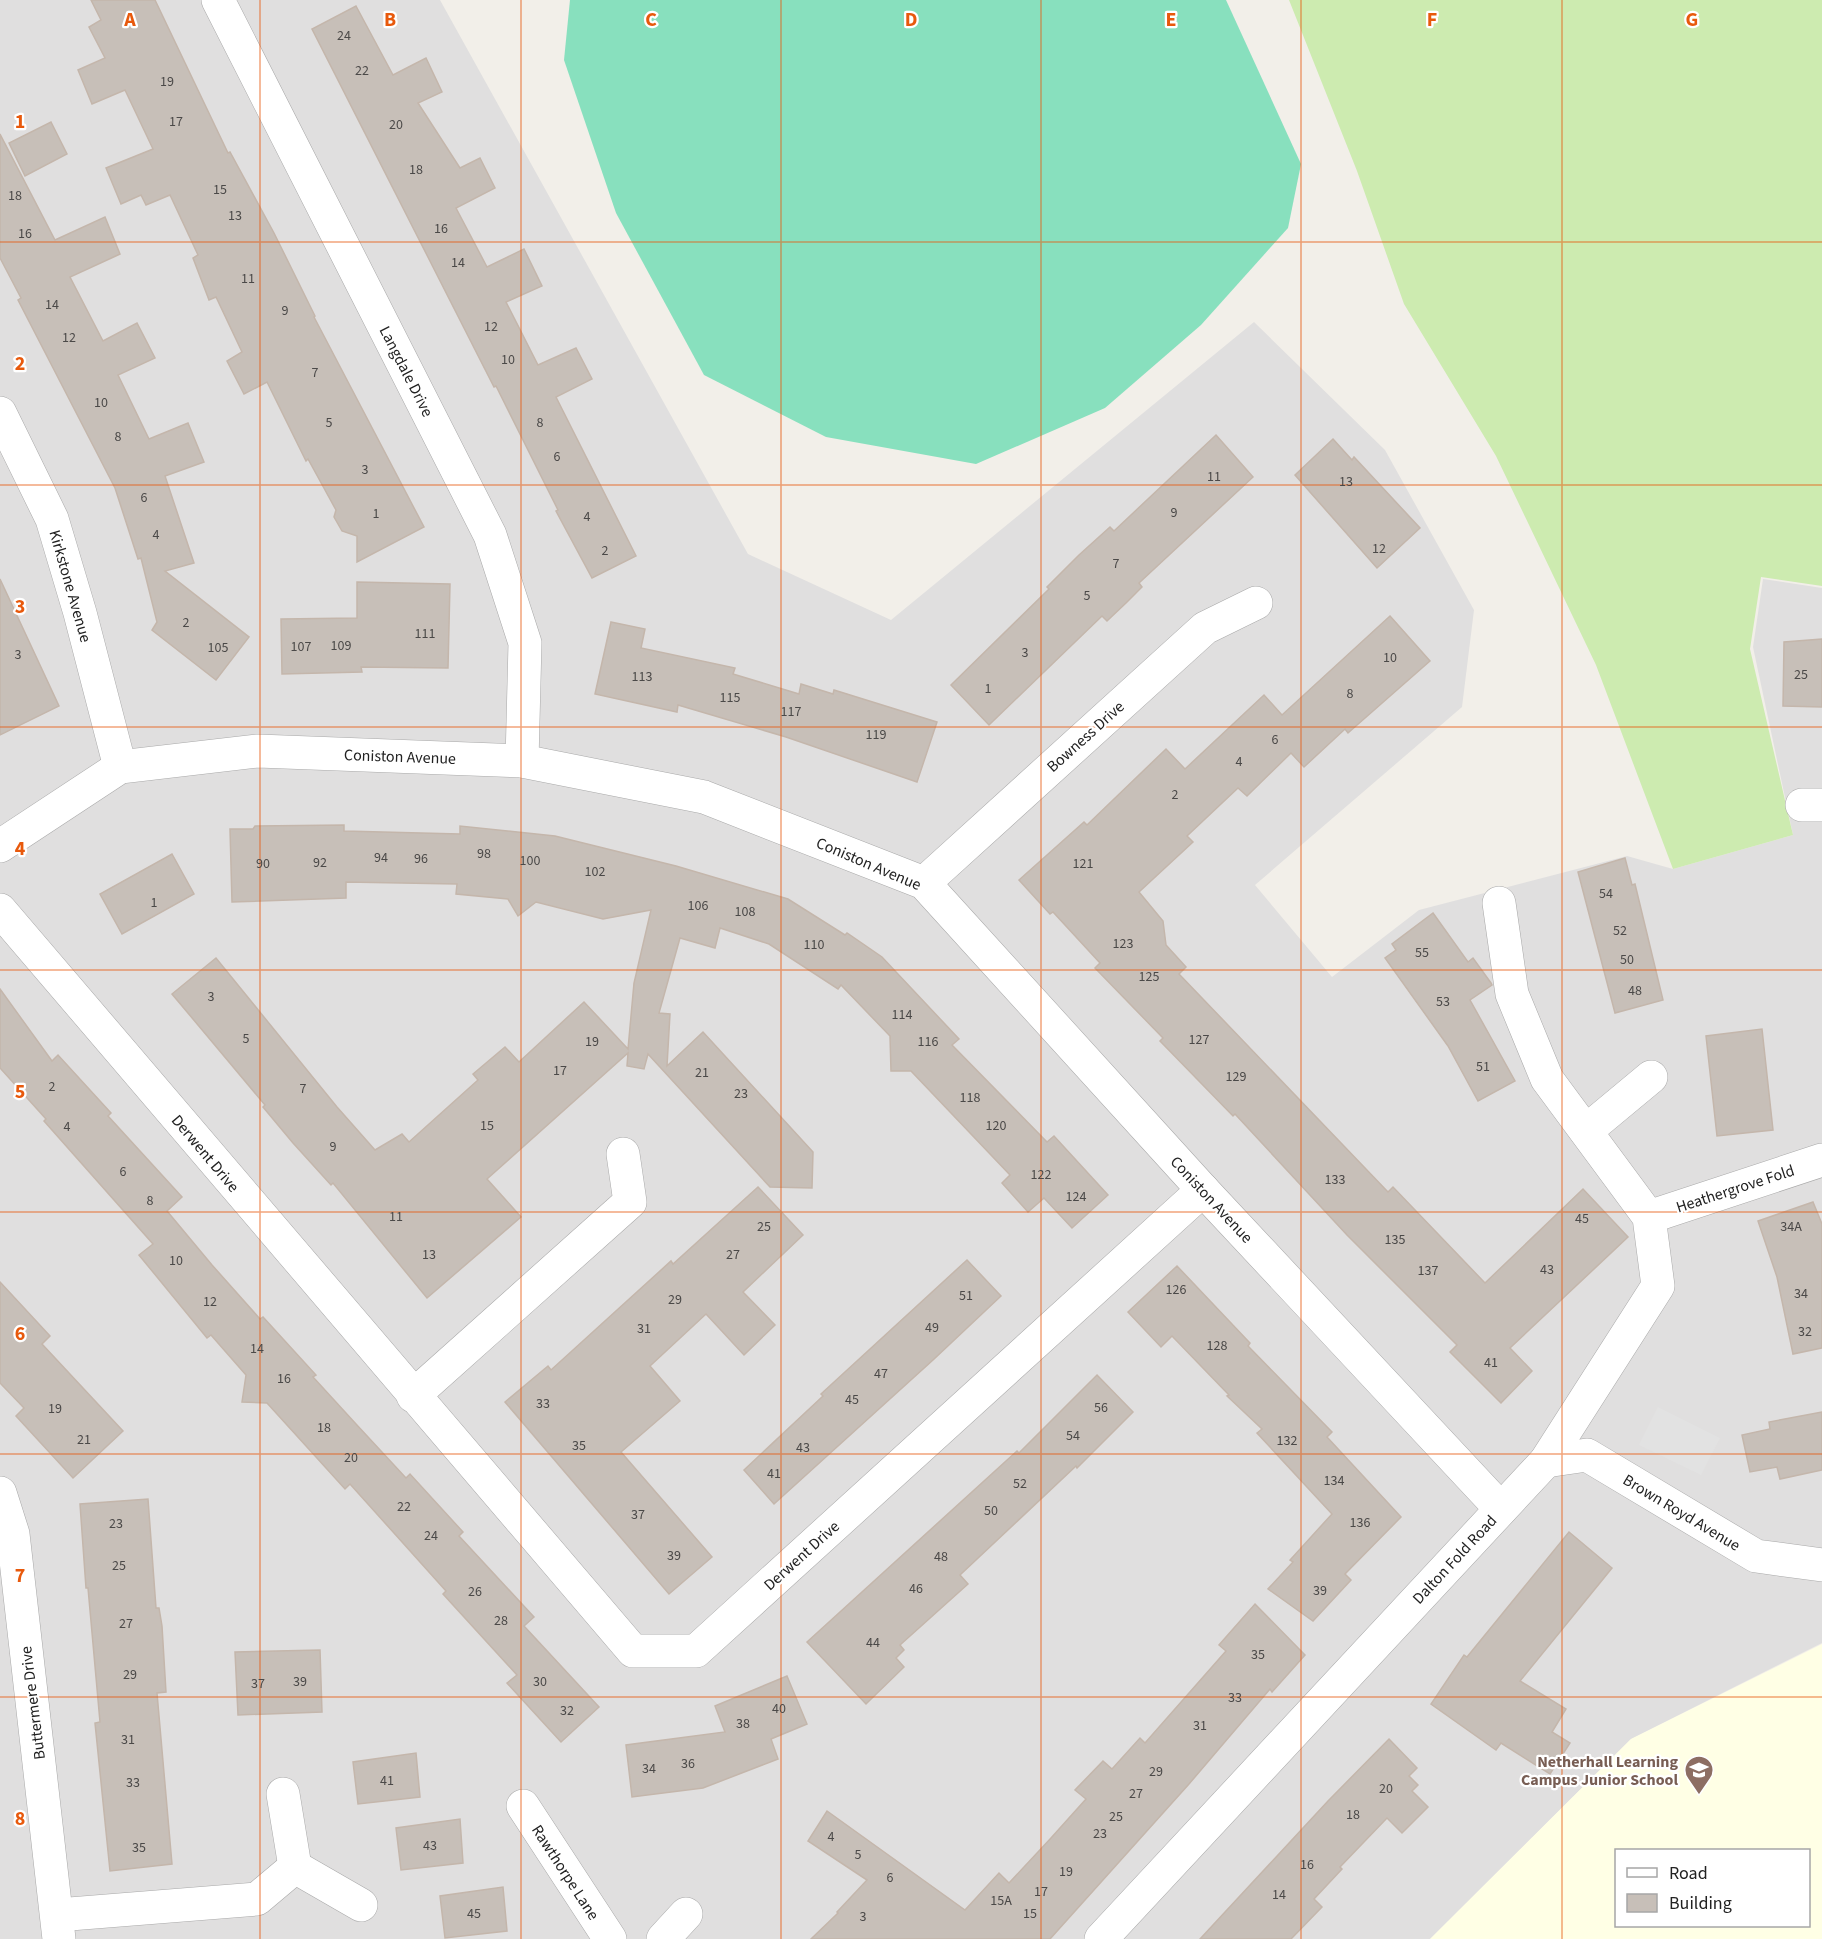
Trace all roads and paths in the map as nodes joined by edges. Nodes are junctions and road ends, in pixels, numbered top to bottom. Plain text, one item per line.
1 (218, 0) edge
2 (0, 413) edge
3 (1256, 603) dead end
4 (522, 761) junction
5 (120, 767) junction
6 (0, 846) edge
7 (924, 883) junction
8 (1499, 903) dead end
9 (0, 910) edge
10 (1651, 1077) dead end
11 (1586, 1131) junction
12 (623, 1154) dead end
13 (1822, 1160) edge
14 (1203, 1190) junction
15 (1649, 1217) junction
16 (413, 1396) junction
17 (1546, 1461) junction
18 (0, 1493) edge
19 (1502, 1509) junction
20 (1822, 1565) edge
21 (283, 1794) dead end
22 (523, 1806) dead end
23 (295, 1867) junction
24 (361, 1905) dead end
25 (686, 1914) dead end
26 (58, 1927) edge
27 (610, 1939) edge
28 (663, 1939) edge
29 (1101, 1939) edge

1 - 4 street, Langdale Drive
2 - 5 street, Kirkstone Avenue
3 - 7 street, Bowness Drive
4 - 5 street, Coniston Avenue
4 - 7 street, Coniston Avenue
5 - 6 street, Coniston Avenue
7 - 14 street, Coniston Avenue
8 - 11 street, Dalton Fold Road
9 - 16 street, Derwent Drive
10 - 11 street
11 - 15 street, Dalton Fold Road
12 - 16 street
13 - 15 street, Heathergrove Fold
14 - 16 street, Derwent Drive
14 - 19 street, Coniston Avenue
15 - 17 street, Dalton Fold Road
17 - 19 street, Dalton Fold Road
17 - 20 street, Brown Royd Avenue
18 - 26 street, Buttermere Drive
19 - 29 street, Dalton Fold Road
21 - 23 street
22 - 27 street, Rawthorpe Lane
23 - 24 street
23 - 26 street, Buttermere Drive
25 - 28 street

